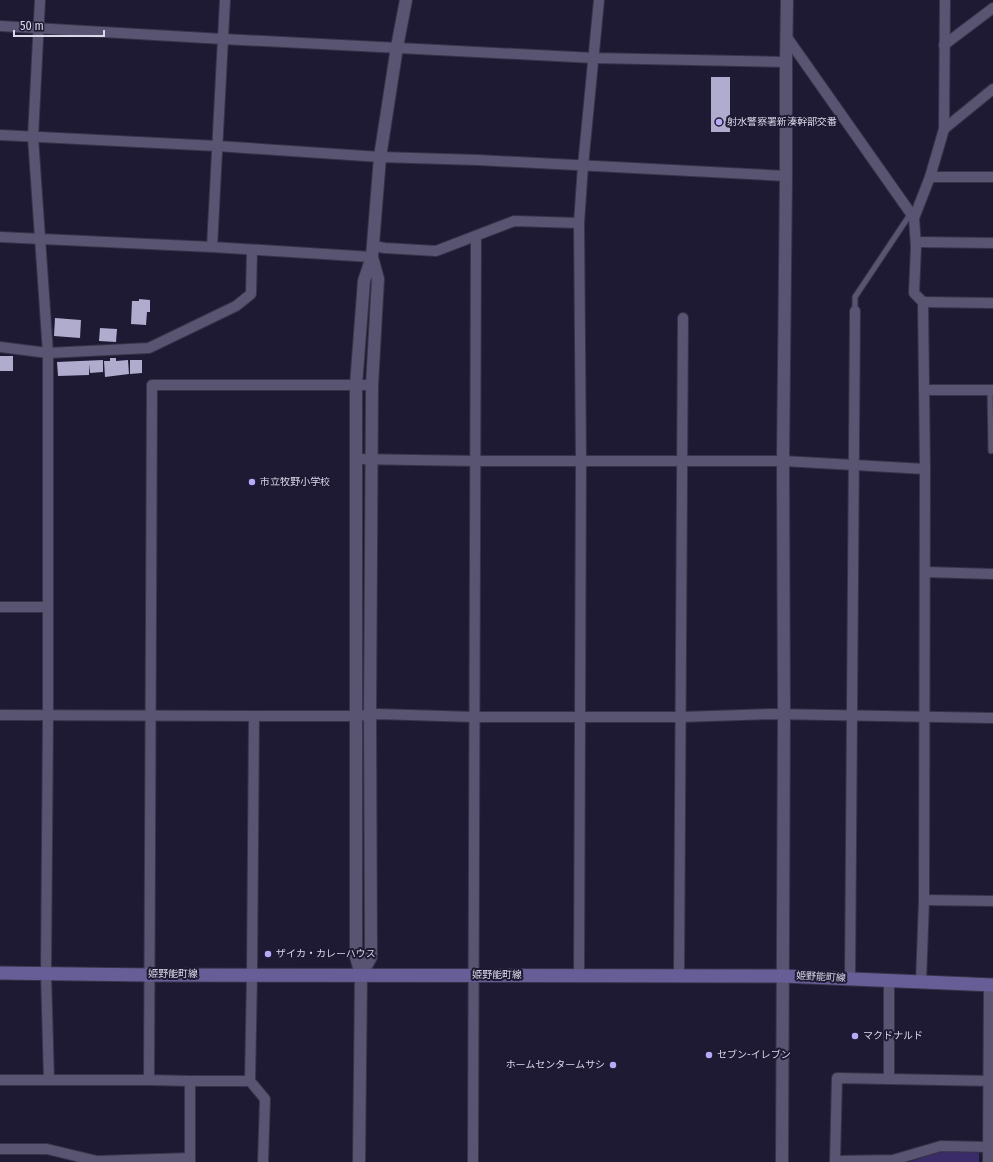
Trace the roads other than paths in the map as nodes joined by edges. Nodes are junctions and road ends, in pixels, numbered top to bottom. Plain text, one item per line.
1 (40, 0) edge
2 (225, 0) edge
3 (406, 0) edge
4 (599, 0) edge
5 (787, 0) edge
6 (945, 0) edge
7 (993, 8) edge
8 (0, 26) edge
9 (38, 29) junction
10 (786, 36) junction
11 (223, 39) junction
12 (944, 46) junction
13 (397, 47) junction
14 (594, 58) junction
15 (786, 62) junction
16 (993, 89) edge
17 (944, 130) junction
18 (0, 135) edge
19 (33, 137) junction
20 (217, 146) junction
21 (380, 156) junction
22 (583, 166) junction
23 (786, 176) junction
24 (930, 177) junction
25 (993, 177) edge
26 (912, 216) junction
27 (579, 223) junction
28 (476, 236) junction
29 (0, 238) edge
30 (41, 240) junction
31 (916, 242) junction
32 (993, 243) edge
33 (212, 247) junction
34 (252, 250) junction
35 (372, 251) junction
36 (923, 302) junction
37 (993, 303) edge
38 (855, 311) joint
39 (683, 318) dead end
40 (0, 347) edge
41 (48, 353) junction
42 (356, 385) junction
43 (372, 385) junction
44 (924, 390) junction
45 (991, 390) edge
46 (991, 451) dead end
47 (355, 459) junction
48 (372, 460) junction
49 (475, 461) junction
50 (580, 461) junction
51 (683, 461) junction
52 (783, 461) junction
53 (854, 465) junction
54 (925, 469) junction
55 (925, 572) junction
56 (993, 574) edge
57 (0, 606) edge
58 (48, 607) junction
59 (784, 714) junction
60 (0, 715) edge
61 (48, 715) junction
62 (370, 715) junction
63 (851, 715) junction
64 (150, 716) junction
65 (254, 716) junction
66 (356, 716) junction
67 (475, 716) junction
68 (579, 716) junction
69 (680, 717) junction
70 (924, 717) junction
71 (993, 718) edge
72 (924, 900) junction
73 (993, 901) edge
74 (0, 973) edge
75 (46, 973) junction
76 (252, 974) junction
77 (149, 975) junction
78 (360, 975) junction
79 (475, 975) junction
80 (579, 975) junction
81 (679, 975) junction
82 (783, 976) junction
83 (850, 979) junction
84 (889, 981) junction
85 (921, 982) junction
86 (991, 985) edge
87 (889, 1079) junction
88 (0, 1080) edge
89 (49, 1080) junction
90 (149, 1080) junction
91 (991, 1080) edge
92 (250, 1081) junction
93 (190, 1082) junction
94 (988, 1147) junction
95 (0, 1149) edge
96 (190, 1160) edge
97 (263, 1162) edge
98 (359, 1162) edge
99 (473, 1162) edge
100 (782, 1162) edge
101 (835, 1162) edge
102 (988, 1162) edge

1 - 9 street
2 - 11 street
3 - 13 street
4 - 14 street
5 - 10 street
6 - 12 street
7 - 12 street
8 - 9 street
9 - 11 street
9 - 19 street
10 - 15 street
10 - 26 street
11 - 13 street
11 - 20 street
12 - 17 street
13 - 14 street
13 - 21 street
14 - 15 street
14 - 22 street
15 - 23 street
16 - 17 street
17 - 24 street
18 - 19 street
19 - 20 street
19 - 30 street
20 - 21 street
20 - 33 street
21 - 22 street
21 - 35 street
22 - 23 street
22 - 27 street
23 - 52 street
24 - 25 street
24 - 26 street
26 - 31 street
26 - 38 lane
27 - 28 street
27 - 50 street
28 - 35 street
28 - 49 street
29 - 30 street
30 - 33 street
30 - 41 street
31 - 32 street
31 - 36 street
33 - 34 street
34 - 35 street
34 - 41 street
35 - 42 street
35 - 43 street
36 - 37 street
36 - 44 street
38 - 53 street
39 - 51 street
40 - 41 street
41 - 58 street
42 - 43 street
42 - 47 street
42 - 64 street
43 - 48 street
44 - 45 street
44 - 54 street
45 - 46 lane
47 - 48 street
47 - 66 street
48 - 49 street
48 - 62 street
49 - 50 street
49 - 67 street
50 - 51 street
50 - 68 street
51 - 52 street
51 - 69 street
52 - 53 street
52 - 59 street
53 - 54 street
53 - 63 street
54 - 55 street
55 - 56 street
55 - 70 street
57 - 58 street
58 - 61 street
59 - 63 street
59 - 69 street
59 - 82 street
60 - 61 street
61 - 64 street
61 - 75 street
62 - 66 street
62 - 67 street
62 - 78 street
63 - 70 street
63 - 83 street
64 - 65 street
64 - 77 street
65 - 66 street
65 - 76 street
66 - 78 street
67 - 68 street
67 - 79 street
68 - 69 street
68 - 80 street
69 - 81 street
70 - 71 street
70 - 72 street
72 - 73 street
72 - 85 street
74 - 75 main road, 姫野能町線
75 - 77 main road, 姫野能町線
75 - 89 street
76 - 77 main road, 姫野能町線
76 - 78 main road, 姫野能町線
76 - 92 street
77 - 90 street
78 - 79 main road, 姫野能町線
78 - 98 street
79 - 80 main road, 姫野能町線
79 - 99 street
80 - 81 main road, 姫野能町線
81 - 82 main road, 姫野能町線
82 - 83 main road, 姫野能町線
82 - 100 street
83 - 84 main road, 姫野能町線
84 - 85 main road, 姫野能町線
84 - 87 street
85 - 86 main road, 姫野能町線
86 - 91 street
87 - 91 street
87 - 101 street
88 - 89 street
89 - 90 street
90 - 93 street
91 - 94 street
92 - 93 street
92 - 97 street
93 - 96 street
94 - 101 street
94 - 102 street
95 - 96 street

